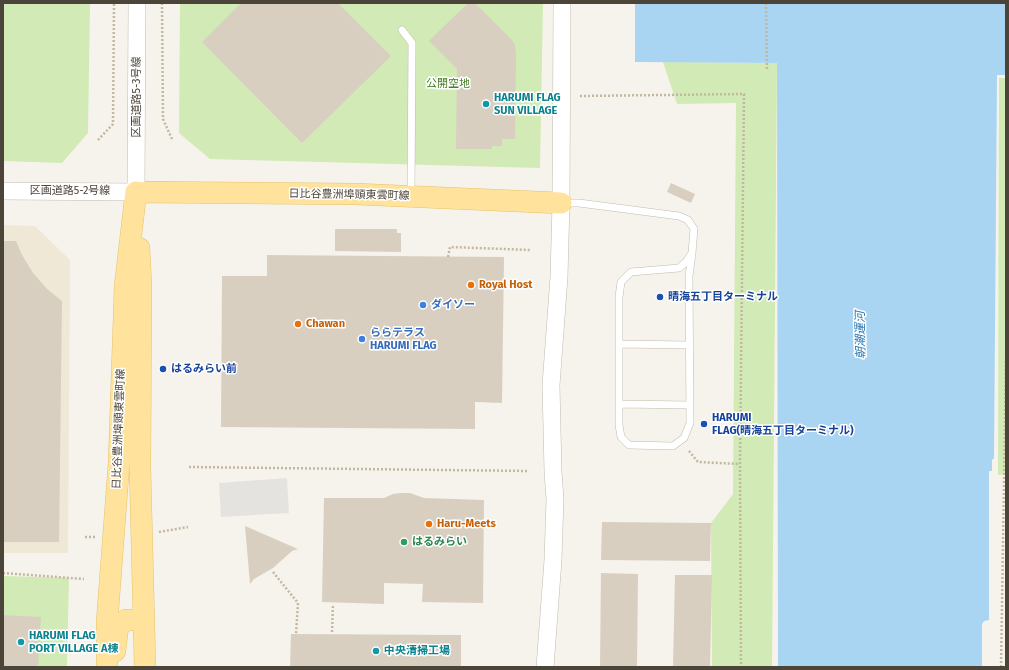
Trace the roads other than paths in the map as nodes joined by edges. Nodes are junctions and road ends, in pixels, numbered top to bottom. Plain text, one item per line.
1 (137, 3) edge
2 (562, 3) edge
3 (402, 30) dead end
4 (3, 191) edge
5 (136, 192) junction
6 (411, 196) junction
7 (561, 203) junction
8 (692, 253) junction
9 (679, 268) junction
10 (689, 276) junction
11 (619, 344) junction
12 (690, 345) junction
13 (618, 404) junction
14 (690, 405) junction
15 (144, 620) junction
16 (107, 667) edge
17 (112, 667) edge
18 (145, 667) edge
19 (545, 667) edge

1 - 5 street, 区画道路5-3号線
2 - 7 street
3 - 6 lane
4 - 5 street, 区画道路5-2号線
5 - 6 main road, 日比谷豊洲埠頭東雲町線
5 - 15 main road, 日比谷豊洲埠頭東雲町線
5 - 16 main road, 日比谷豊洲埠頭東雲町線
6 - 7 main road, 日比谷豊洲埠頭東雲町線
7 - 8 lane
7 - 19 street
8 - 9 lane
8 - 10 lane
9 - 10 lane
9 - 11 lane
10 - 12 lane
11 - 12 lane
11 - 13 lane
12 - 14 lane
13 - 14 lane
13 - 14 lane
15 - 17 main road
15 - 18 main road, 日比谷豊洲埠頭東雲町線

